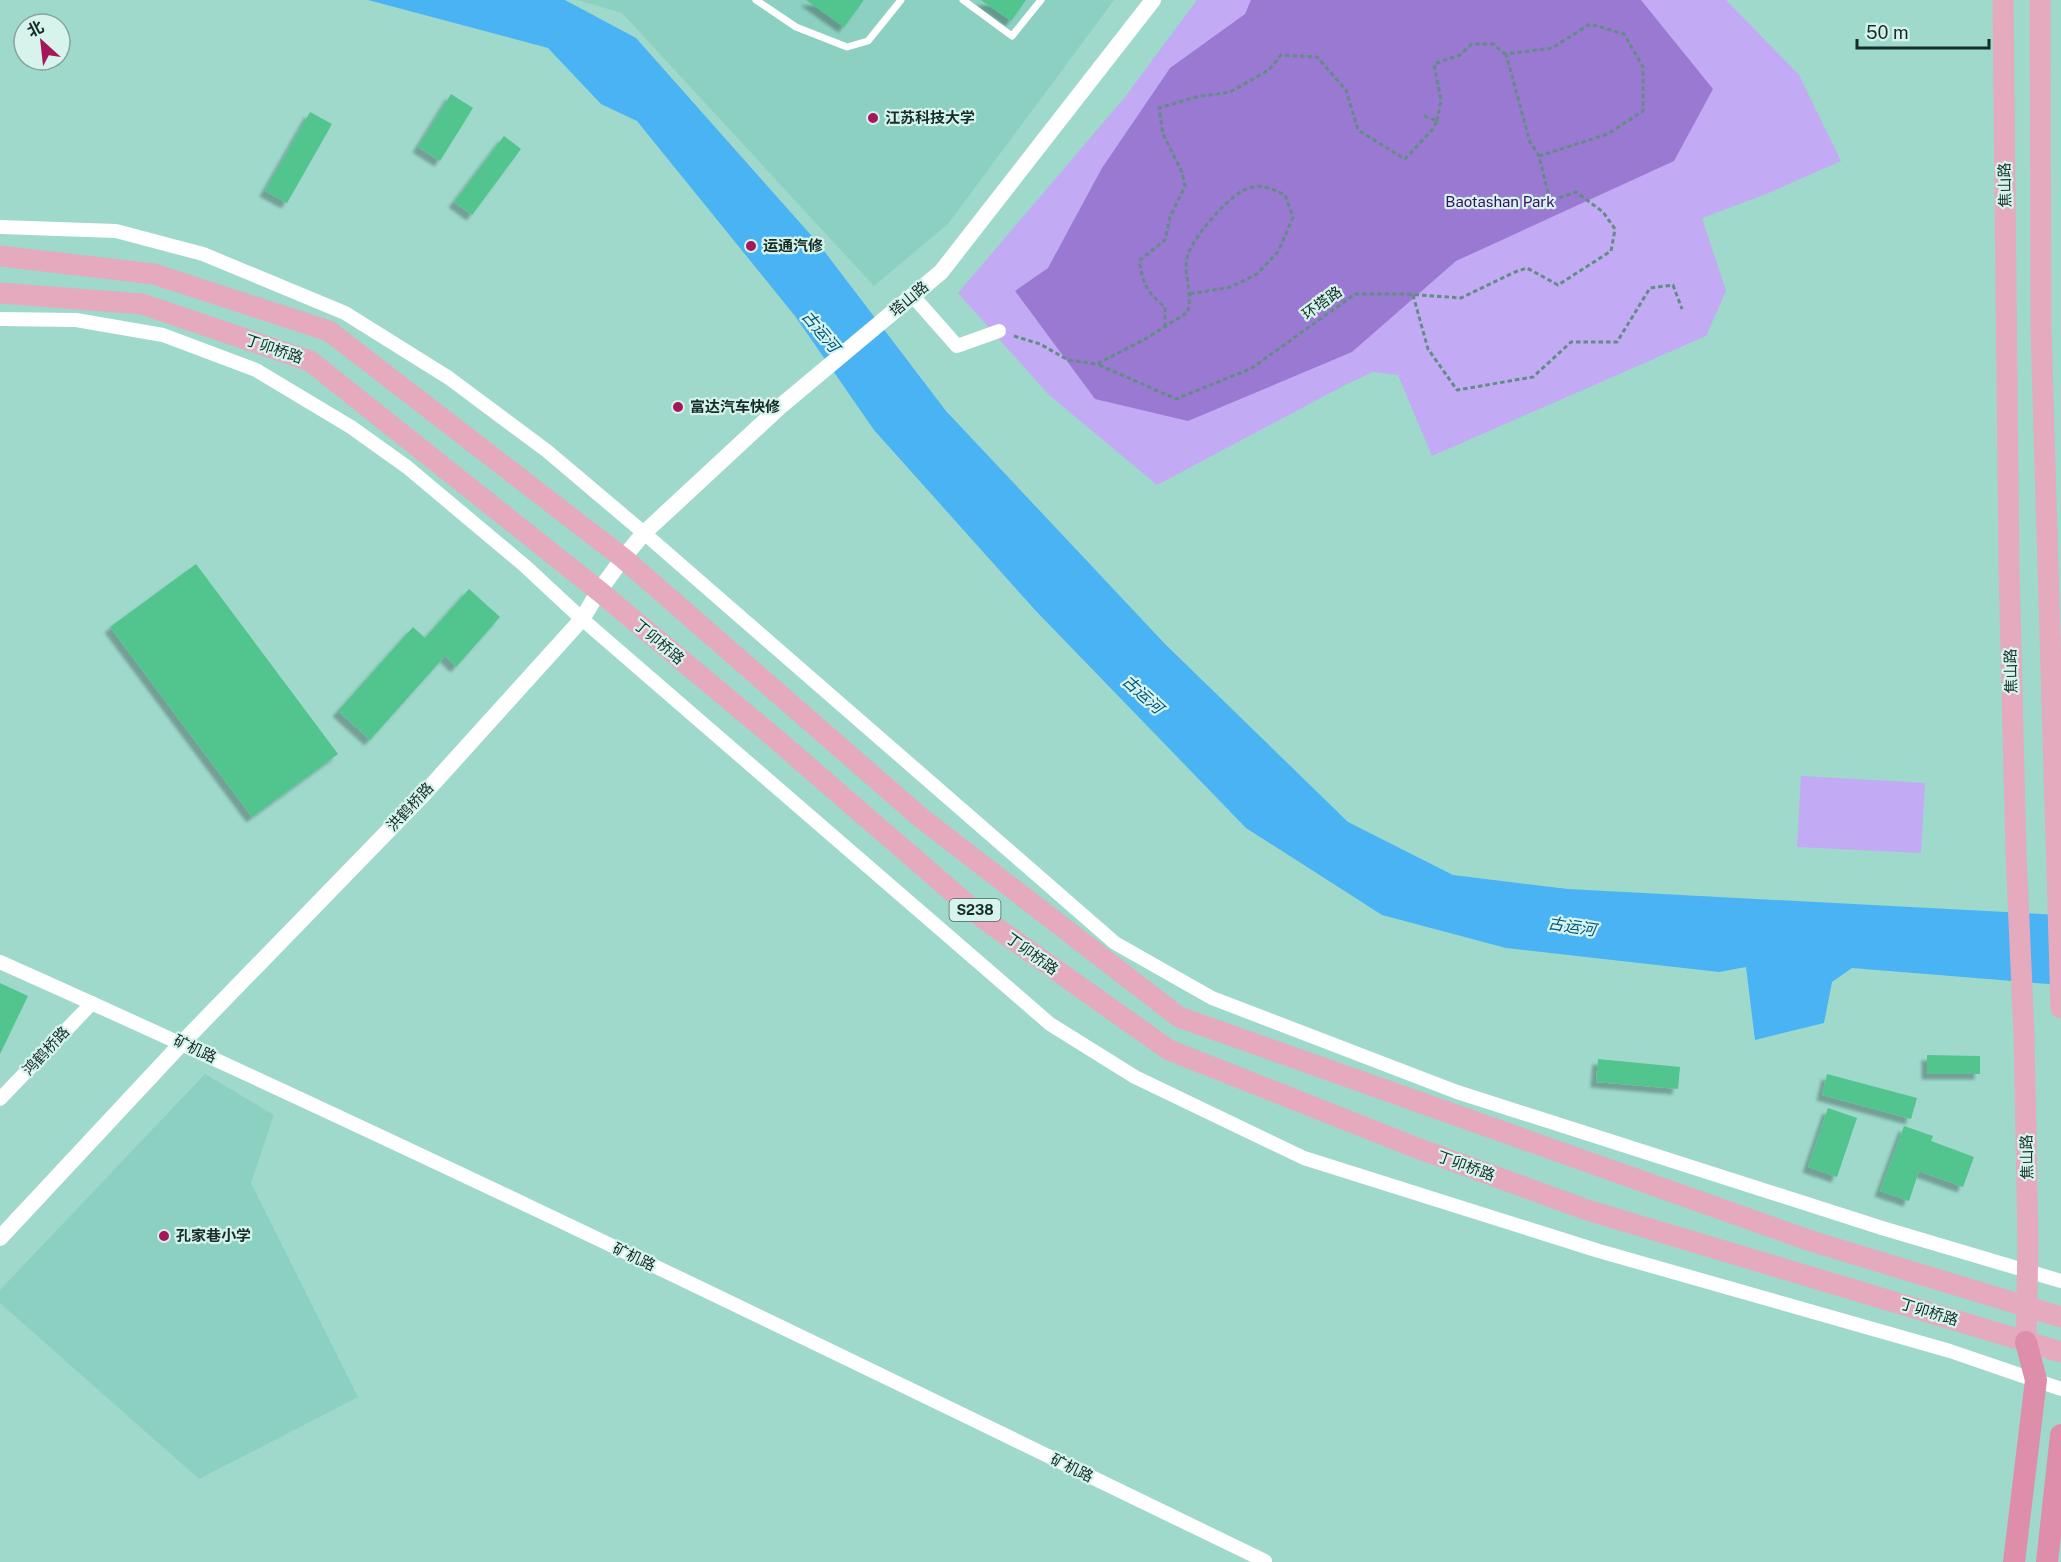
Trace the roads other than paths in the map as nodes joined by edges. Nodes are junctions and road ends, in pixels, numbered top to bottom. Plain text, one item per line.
1 (756, 0) edge
2 (901, 0) edge
3 (963, 0) edge
4 (1041, 0) edge
5 (1153, 0) edge
6 (2003, 0) edge
7 (2040, 0) edge
8 (0, 227) edge
9 (0, 256) edge
10 (0, 293) edge
11 (912, 295) junction
12 (0, 319) edge
13 (999, 331) road end
14 (644, 533) junction
15 (623, 558) junction
16 (598, 591) junction
17 (582, 619) junction
18 (2057, 788) edge
19 (0, 962) edge
20 (92, 1003) junction
21 (2061, 1008) edge
22 (182, 1043) junction
23 (0, 1099) edge
24 (0, 1238) edge
25 (2028, 1271) junction
26 (2061, 1281) edge
27 (2027, 1308) junction
28 (2061, 1317) edge
29 (2026, 1342) junction
30 (2061, 1352) edge
31 (2036, 1380) junction
32 (2061, 1389) edge
33 (2061, 1435) edge
34 (1265, 1560) dead end
35 (2014, 1562) edge
36 (2047, 1562) edge

1 - 2 lane
3 - 4 lane
5 - 11 street, 塔山路
6 - 25 main road, 焦山路
7 - 18 main road
8 - 14 street
9 - 15 main road, S238
10 - 16 main road, 丁卯桥路 / S238
11 - 13 street
11 - 14 street, 塔山路
12 - 17 street
14 - 15 street, 塔山路
14 - 25 street
15 - 16 street, 洪鹤桥路
15 - 27 main road, S238
16 - 17 street, 洪鹤桥路
16 - 29 main road, 丁卯桥路 / S238
17 - 22 street, 洪鹤桥路
17 - 31 street
18 - 21 main road
19 - 20 street, 矿机路
20 - 22 street, 矿机路
20 - 23 street, 鸿鹤桥路
22 - 24 street, 洪鹤桥路
22 - 34 street, 矿机路
25 - 26 street
25 - 27 main road, 焦山路
27 - 28 main road, S238
27 - 29 main road, 焦山路
29 - 30 main road, 丁卯桥路 / S238
29 - 31 highway
31 - 32 street
31 - 35 highway
33 - 36 highway

